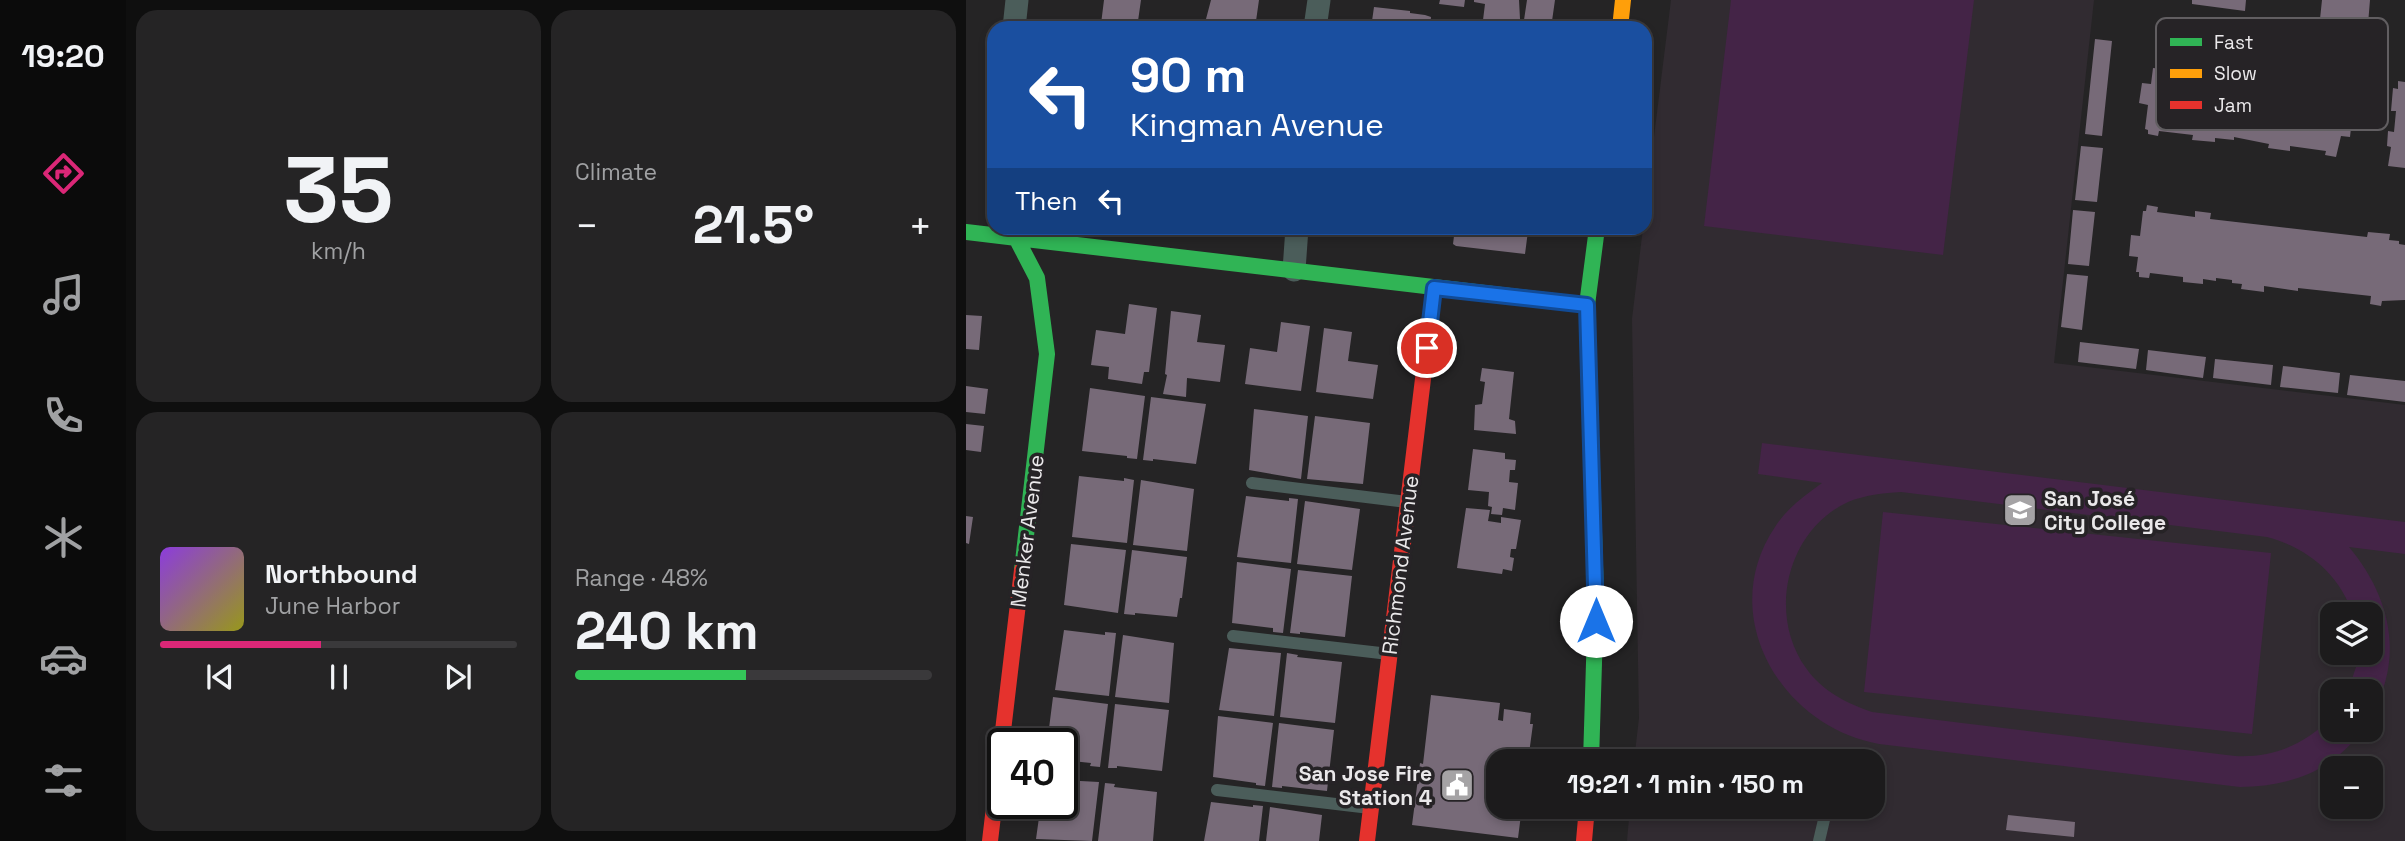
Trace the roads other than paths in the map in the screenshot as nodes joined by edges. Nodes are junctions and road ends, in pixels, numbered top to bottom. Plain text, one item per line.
1 (1017, 0) edge
2 (1319, 0) edge
3 (1623, 0) edge
4 (1015, 21) edge
5 (1316, 21) edge
6 (1621, 21) edge
7 (966, 232) edge
8 (987, 232) edge
9 (1015, 235) edge
10 (1029, 235) edge
11 (1296, 235) edge
12 (1596, 235) edge
13 (1294, 270) junction
14 (1434, 288) junction
15 (1587, 305) junction
16 (1252, 483) dead end
17 (1406, 502) junction
18 (1233, 636) dead end
19 (1389, 654) junction
20 (1592, 749) edge
21 (1217, 790) dead end
22 (1371, 808) junction
23 (1586, 819) edge
24 (1824, 819) edge
25 (990, 841) edge
26 (1367, 841) edge
27 (1584, 841) edge
28 (1819, 841) edge

1 - 4 street
2 - 5 street
3 - 6 street
7 - 8 street
9 - 25 street, Menker Avenue
10 - 13 street
11 - 13 street
12 - 15 street
13 - 14 street
14 - 15 street
14 - 17 street, Richmond Avenue
15 - 20 street
16 - 17 lane
17 - 19 street, Richmond Avenue
18 - 19 lane
19 - 22 street, Richmond Avenue
21 - 22 lane
22 - 26 street, Richmond Avenue
23 - 27 street
24 - 28 lane

